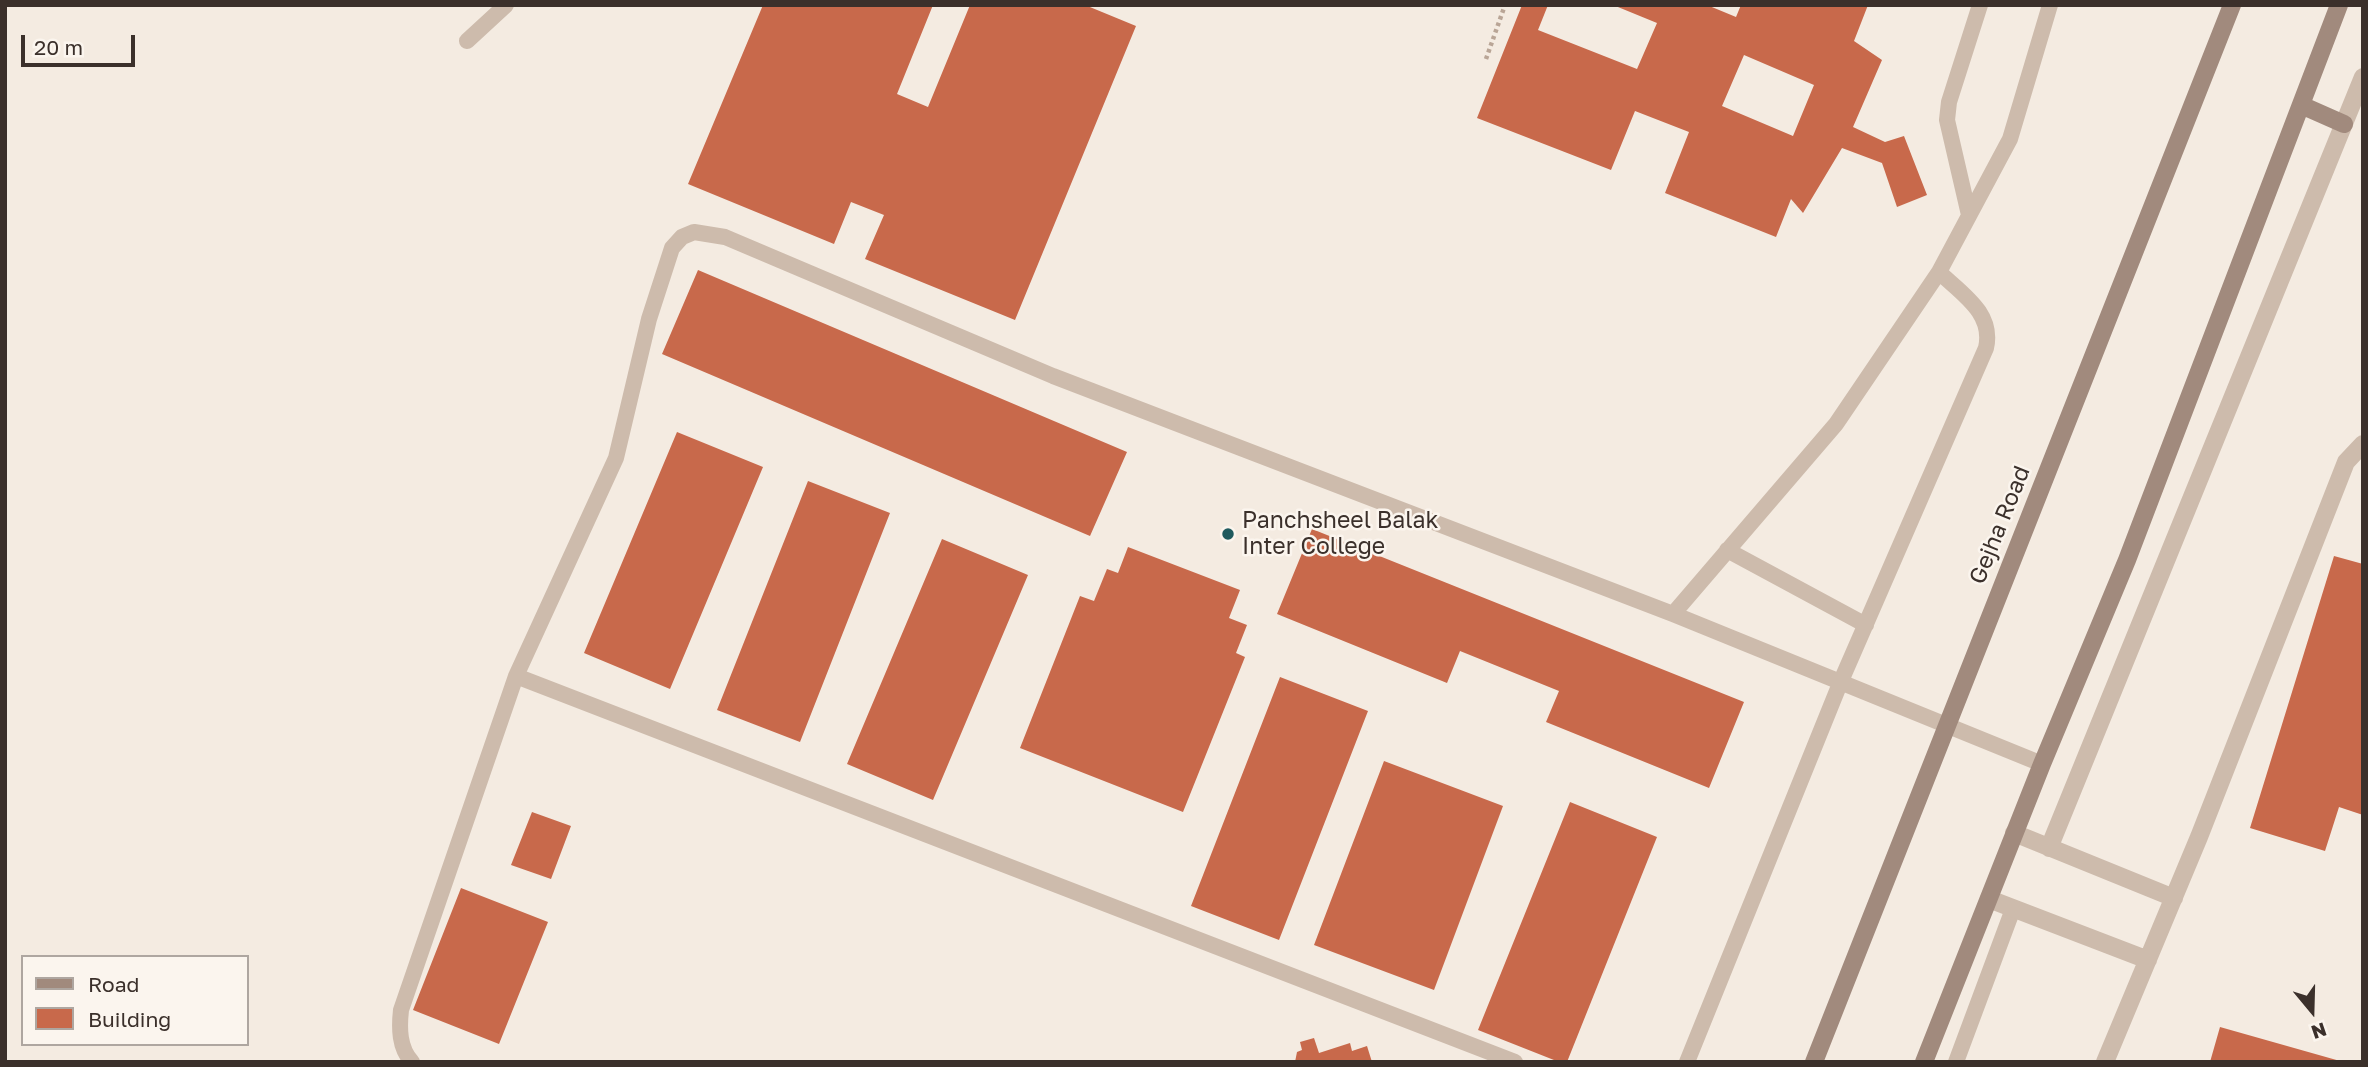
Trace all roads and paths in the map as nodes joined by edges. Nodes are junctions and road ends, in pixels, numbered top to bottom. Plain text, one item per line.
1 (506, 5) edge
2 (1506, 5) edge
3 (1980, 5) edge
4 (2050, 5) edge
5 (2232, 5) edge
6 (2339, 5) edge
7 (467, 41) dead end
8 (1486, 59) dead end
9 (2363, 77) edge
10 (2301, 105) junction
11 (2344, 124) junction
12 (1969, 215) junction
13 (1939, 272) junction
14 (2363, 444) edge
15 (1727, 550) junction
16 (1673, 614) junction
17 (1866, 625) junction
18 (516, 676) junction
19 (1841, 681) junction
20 (1947, 726) junction
21 (2042, 764) junction
22 (2014, 833) junction
23 (2057, 851) junction
24 (2174, 898) junction
25 (1989, 899) junction
26 (2013, 909) junction
27 (2148, 960) junction
28 (1506, 1060) edge
29 (412, 1062) edge
30 (1687, 1062) edge
31 (1814, 1062) edge
32 (1924, 1062) edge
33 (1956, 1062) edge
34 (2105, 1062) edge

1 - 7 lane
2 - 8 path
3 - 12 lane
4 - 12 lane
5 - 20 street, Gejha Road
6 - 10 street
9 - 11 street
10 - 11 street
10 - 21 street
11 - 23 street
12 - 13 lane
13 - 15 lane
13 - 17 lane
14 - 24 street
15 - 16 lane
15 - 17 lane
16 - 18 lane
16 - 19 lane
17 - 19 lane
18 - 28 lane
18 - 29 lane
19 - 20 lane
19 - 30 lane
20 - 21 lane
20 - 31 street, Gejha Road
21 - 22 street
22 - 23 street
22 - 25 street
23 - 24 street
24 - 27 street
25 - 26 street
25 - 32 street
26 - 27 street
26 - 33 lane
27 - 34 street

